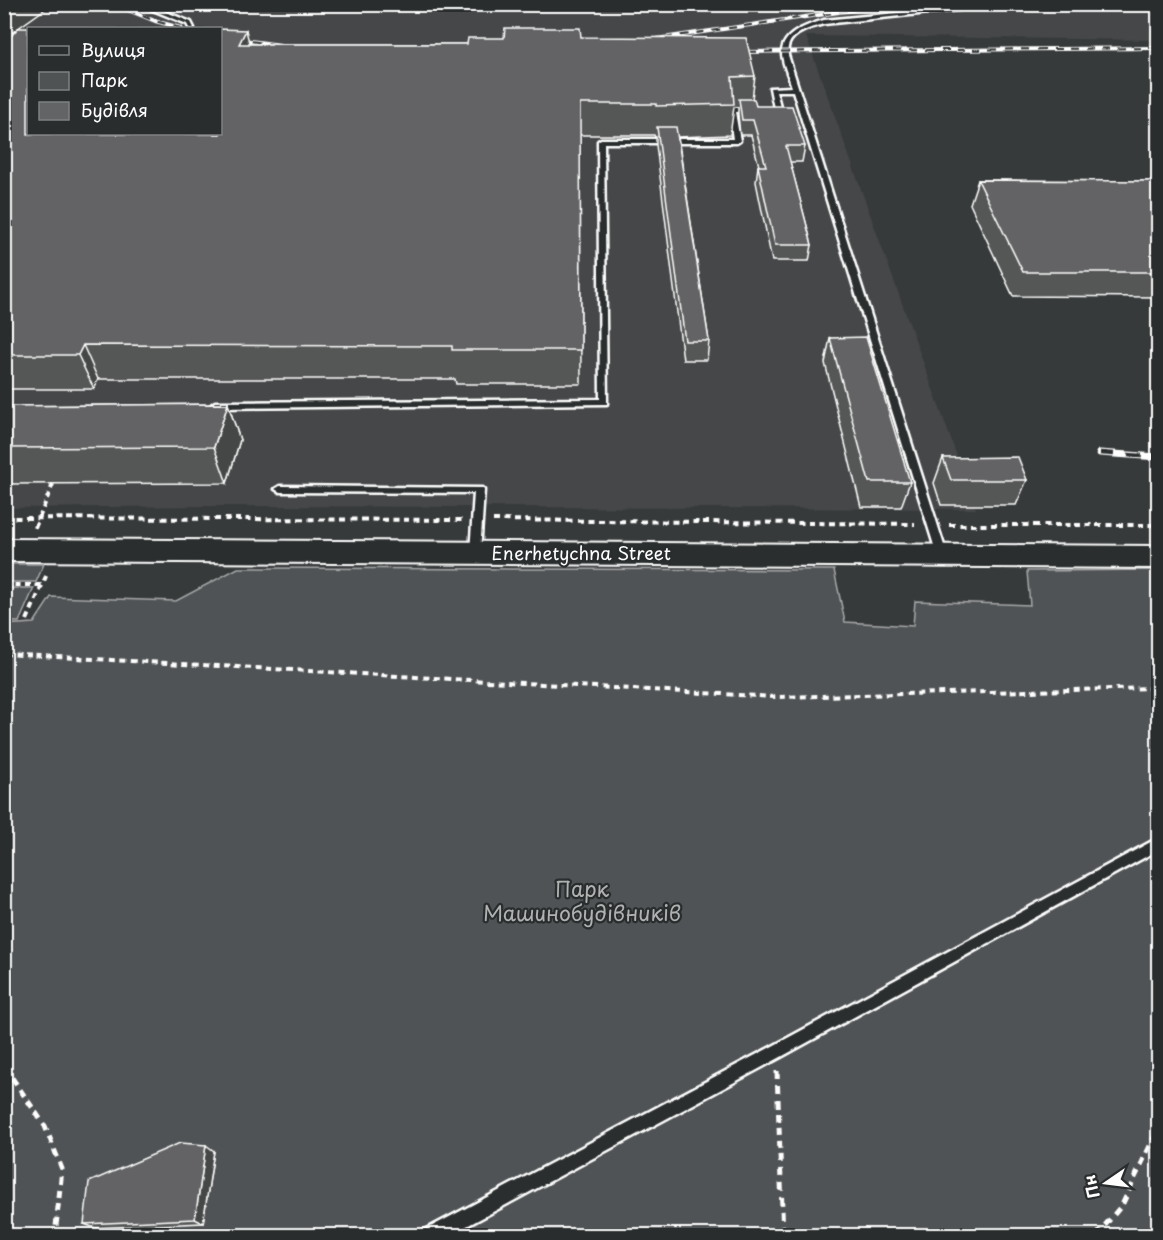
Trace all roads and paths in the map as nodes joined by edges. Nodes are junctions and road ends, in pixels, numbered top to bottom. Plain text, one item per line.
1 (140, 4) edge
2 (1013, 4) edge
3 (191, 27) edge
4 (796, 89) junction
5 (204, 405) edge
6 (52, 484) dead end
7 (280, 489) dead end
8 (39, 517) junction
9 (4, 518) edge
10 (477, 520) junction
11 (933, 525) junction
12 (1158, 525) edge
13 (15, 550) edge
14 (475, 553) junction
15 (942, 555) junction
16 (1158, 557) edge
17 (50, 569) dead end
18 (4, 585) edge
19 (43, 585) junction
20 (27, 620) dead end
21 (4, 654) edge
22 (1158, 688) edge
23 (1158, 844) edge
24 (777, 1052) junction
25 (4, 1066) edge
26 (1158, 1129) edge
27 (55, 1236) edge
28 (431, 1236) edge
29 (783, 1236) edge
30 (1096, 1236) edge

1 - 3 lane
2 - 4 lane
4 - 5 lane
4 - 11 lane
6 - 8 path
7 - 10 lane
8 - 9 path
8 - 10 path
8 - 13 path
10 - 11 path
10 - 14 lane
11 - 12 path
11 - 15 lane
13 - 14 street, Enerhetychna Street
14 - 15 street, Enerhetychna Street
15 - 16 street, Enerhetychna Street
17 - 19 path
18 - 19 path
19 - 20 path
21 - 22 path
23 - 24 lane
24 - 28 lane
24 - 29 path
25 - 27 path
26 - 30 path

